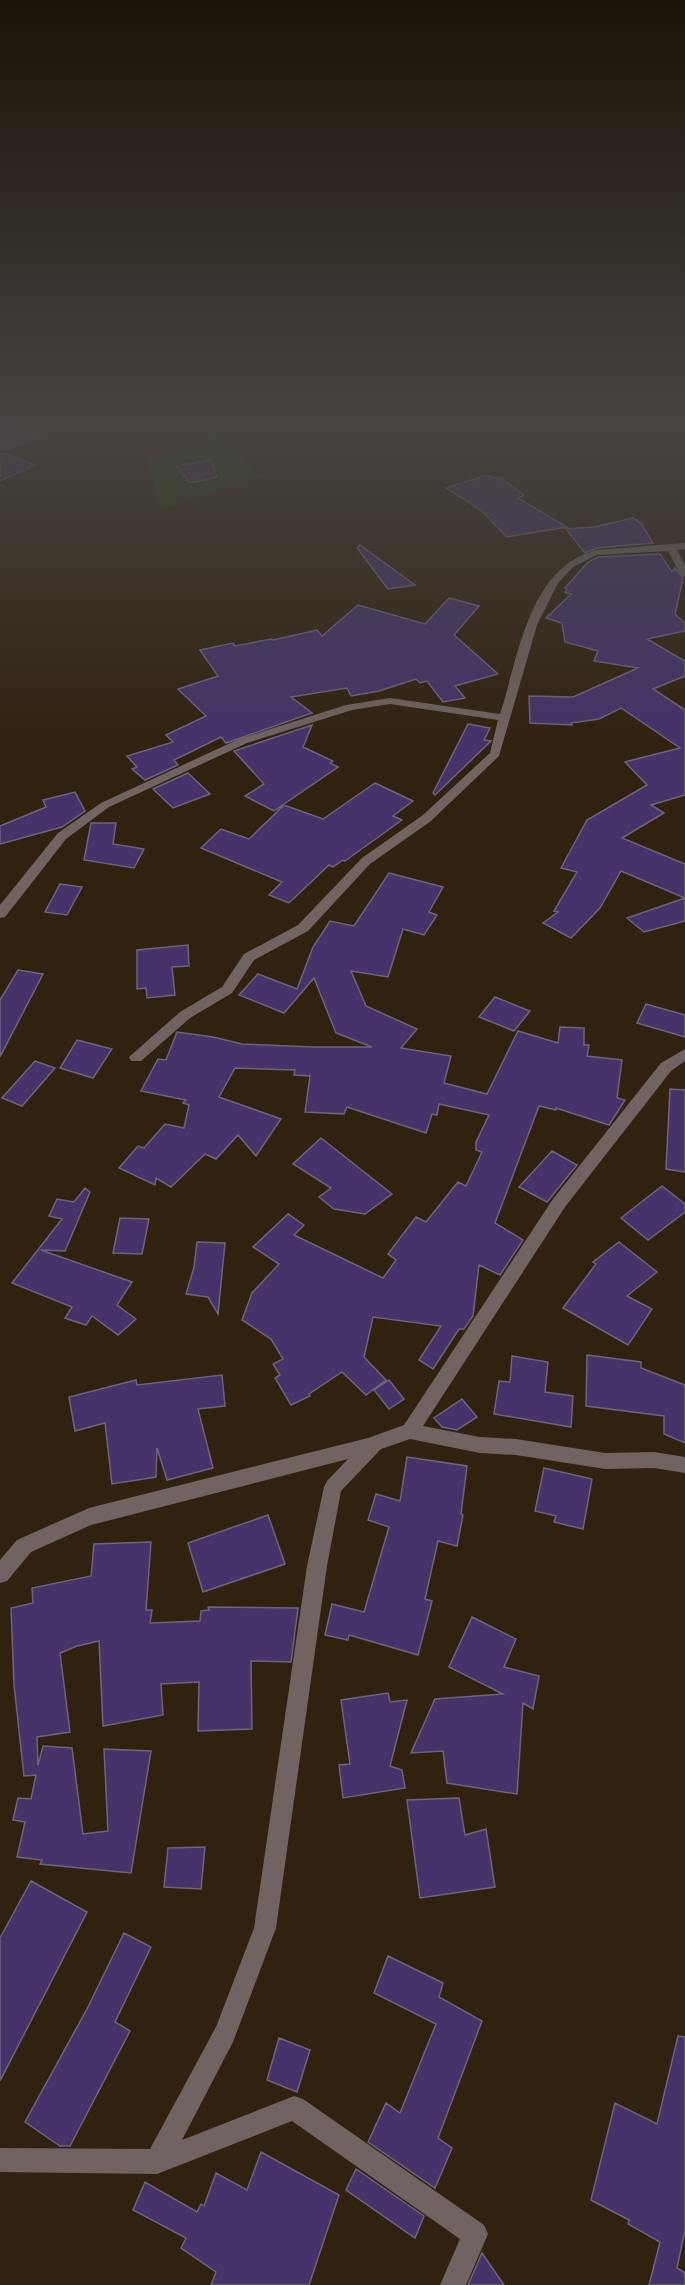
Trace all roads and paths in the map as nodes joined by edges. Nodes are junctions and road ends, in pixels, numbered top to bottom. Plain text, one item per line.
1 (685, 546) edge
2 (671, 548) junction
3 (685, 574) edge
4 (504, 717) junction
5 (0, 914) edge
6 (685, 1054) edge
7 (136, 1057) dead end
8 (410, 1431) junction
9 (375, 1443) junction
10 (685, 1465) edge
11 (0, 1574) edge
12 (0, 2160) edge
13 (157, 2162) junction
14 (453, 2285) edge

1 - 2 street
2 - 3 street
2 - 4 street
4 - 5 street
4 - 7 street
6 - 8 street
8 - 9 street
8 - 10 street
9 - 11 street
9 - 13 street
12 - 13 street
13 - 14 street

